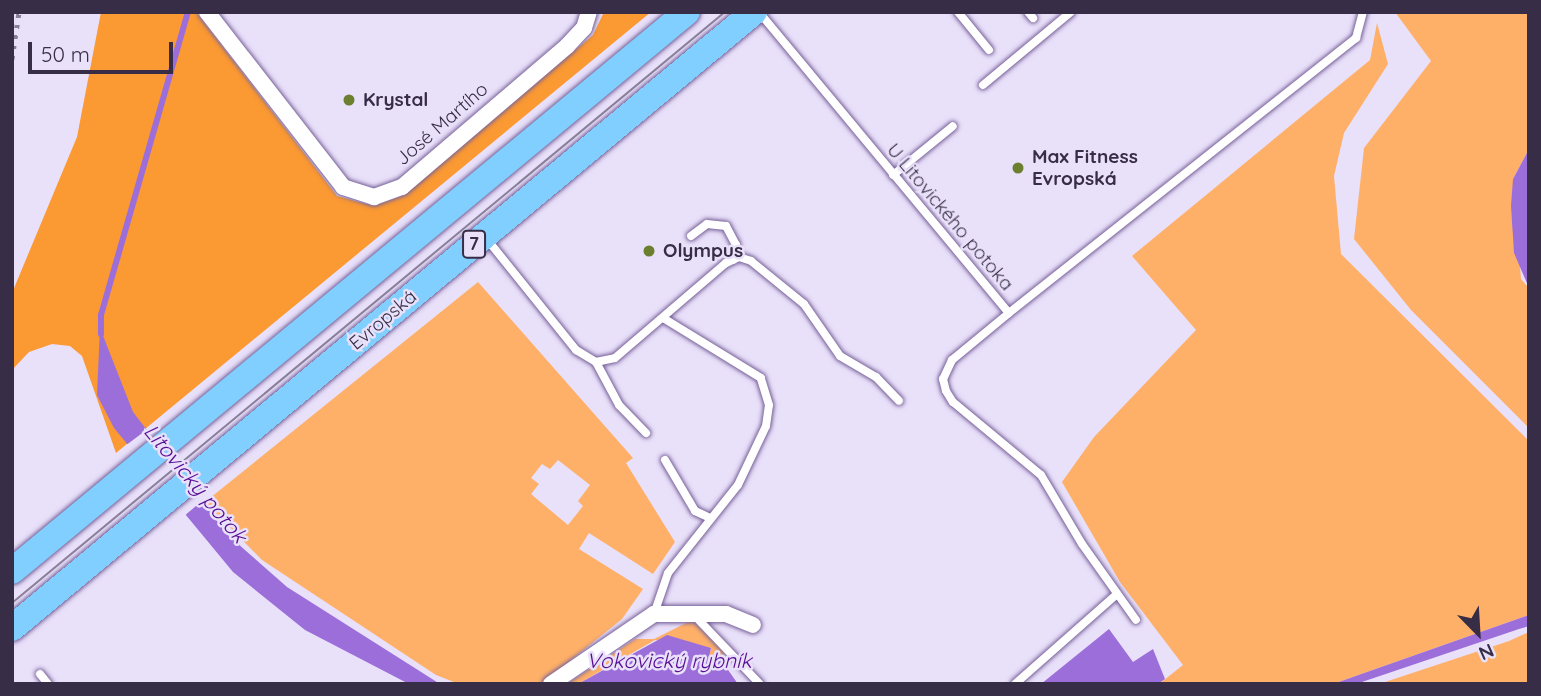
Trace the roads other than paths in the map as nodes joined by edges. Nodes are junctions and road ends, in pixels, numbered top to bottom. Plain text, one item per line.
1 (589, 12) edge
2 (687, 12) edge
3 (754, 12) edge
4 (759, 12) edge
5 (958, 12) edge
6 (1071, 12) edge
7 (1363, 12) edge
8 (207, 13) edge
9 (989, 50) dead end
10 (983, 85) dead end
11 (953, 126) dead end
12 (893, 175) junction
13 (484, 236) junction
14 (691, 236) dead end
15 (733, 260) junction
16 (1009, 313) junction
17 (663, 318) junction
18 (596, 362) junction
19 (899, 401) dead end
20 (646, 433) dead end
21 (665, 460) dead end
22 (709, 518) junction
23 (12, 571) edge
24 (1117, 594) junction
25 (691, 612) junction
26 (654, 614) junction
27 (1136, 620) dead end
28 (753, 625) dead end
29 (12, 628) edge
30 (40, 674) dead end
31 (48, 684) edge
32 (551, 684) edge
33 (760, 684) edge
34 (1015, 684) edge

1 - 8 street, José Martího
2 - 23 main road, 7
3 - 13 main road, Evropská / 7
4 - 12 lane, U Litovického potoka
5 - 9 lane
6 - 10 lane
7 - 16 lane
11 - 12 lane
12 - 16 lane, U Litovického potoka
13 - 18 lane
13 - 29 main road, Evropská / 7
14 - 15 lane
15 - 17 lane
15 - 19 lane
16 - 24 lane, U Litovického potoka
17 - 18 lane
17 - 22 lane
18 - 20 lane
21 - 22 lane
22 - 26 lane
24 - 27 lane, U Litovického potoka
24 - 34 lane
25 - 26 street
25 - 28 street
25 - 33 lane
26 - 32 street
30 - 31 lane

